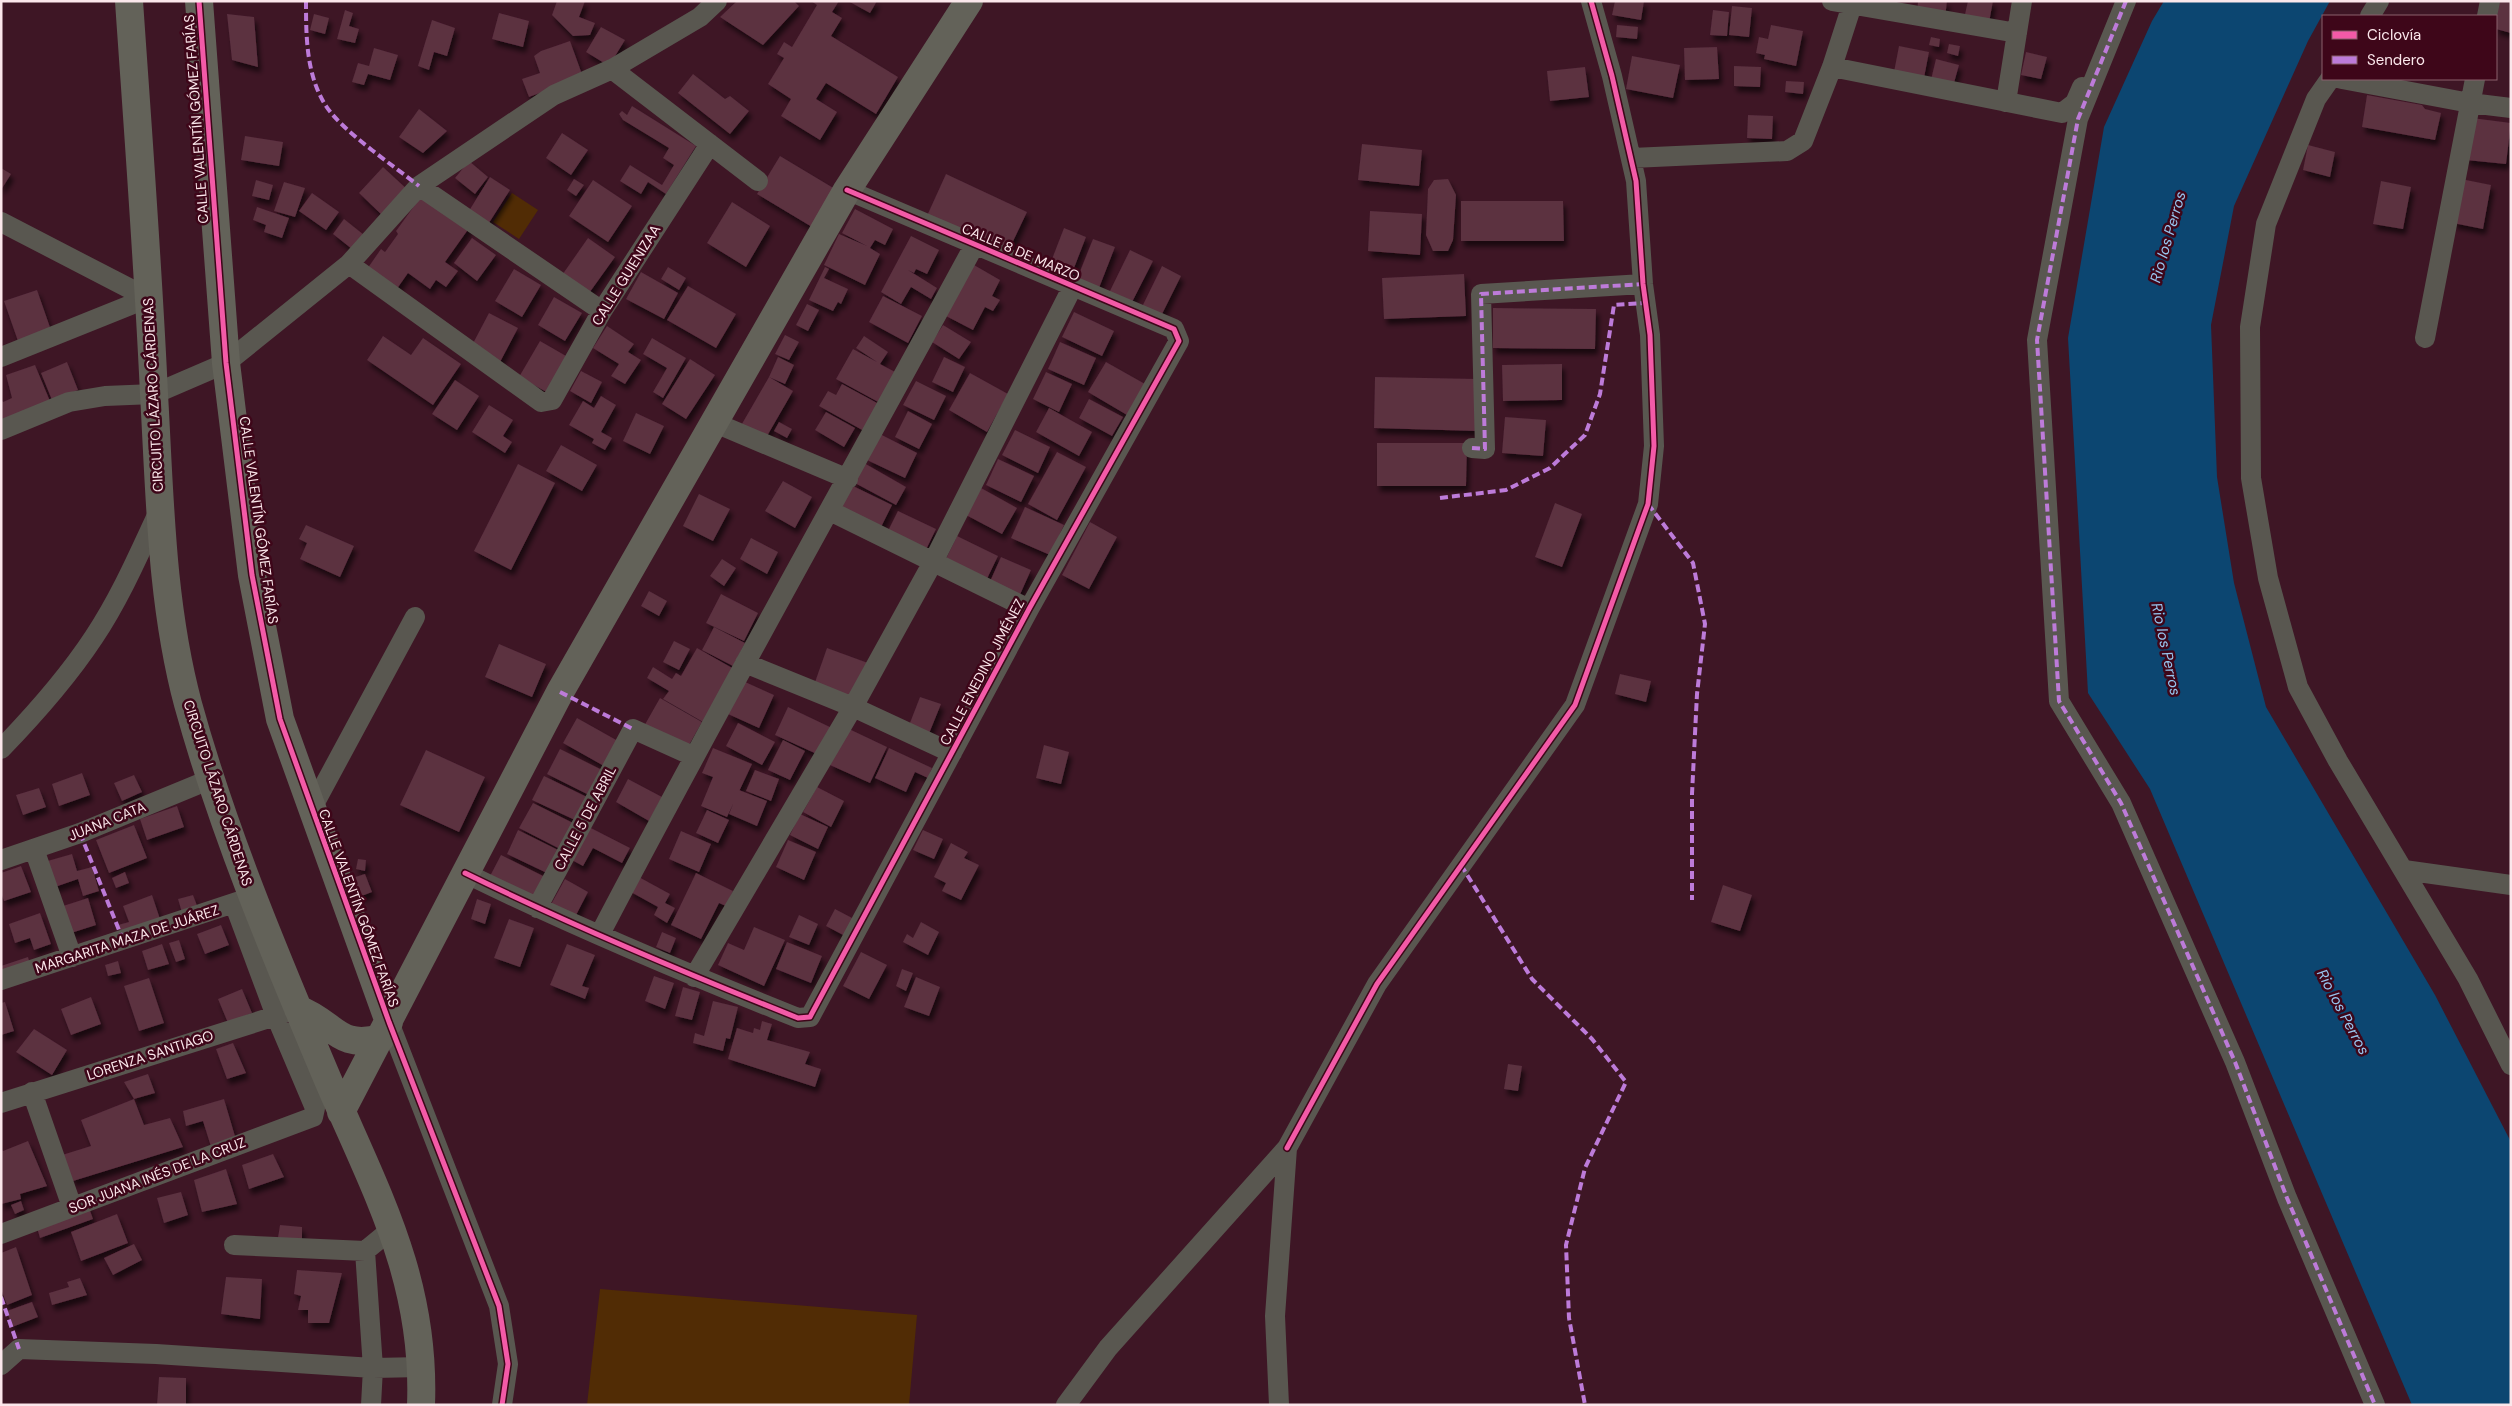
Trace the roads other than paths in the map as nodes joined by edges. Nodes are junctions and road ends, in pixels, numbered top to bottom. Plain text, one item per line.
1 (129, 1) edge
2 (199, 1) edge
3 (717, 1) edge
4 (969, 1) edge
5 (1591, 1) edge
6 (1832, 1) edge
7 (2022, 1) edge
8 (2121, 1) edge
9 (2126, 1) edge
10 (2379, 1) edge
11 (2490, 1) edge
12 (1852, 5) junction
13 (2371, 15) edge
14 (2487, 15) edge
15 (2017, 33) junction
16 (1832, 67) junction
17 (612, 69) junction
18 (2329, 80) edge
19 (2347, 80) edge
20 (2475, 80) edge
21 (2006, 102) junction
22 (2470, 103) junction
23 (2511, 108) edge
24 (710, 144) junction
25 (1632, 158) junction
26 (758, 181) dead end
27 (419, 186) junction
28 (847, 190) junction
29 (1, 222) edge
30 (975, 244) junction
31 (349, 264) junction
32 (1643, 284) junction
33 (1073, 286) junction
34 (148, 298) junction
35 (602, 311) junction
36 (2425, 338) dead end
37 (1179, 341) joint
38 (1, 357) edge
39 (226, 363) junction
40 (154, 394) junction
41 (713, 422) junction
42 (1, 430) edge
43 (1472, 448) dead end
44 (848, 479) junction
45 (159, 511) junction
46 (830, 511) junction
47 (933, 562) junction
48 (1029, 610) junction
49 (415, 618) dead end
50 (745, 663) junction
51 (853, 707) junction
52 (1, 749) edge
53 (952, 753) junction
54 (693, 756) junction
55 (211, 779) junction
56 (312, 808) junction
57 (34, 849) junction
58 (1, 860) edge
59 (2404, 870) junction
60 (2511, 870) edge
61 (465, 873) junction
62 (2479, 881) junction
63 (2511, 885) edge
64 (243, 900) junction
65 (537, 908) junction
66 (600, 934) junction
67 (72, 957) junction
68 (694, 976) junction
69 (1, 980) edge
70 (287, 1012) junction
71 (385, 1030) junction
72 (2511, 1065) edge
73 (32, 1092) junction
74 (1, 1103) edge
75 (342, 1112) junction
76 (1287, 1148) junction
77 (72, 1207) junction
78 (393, 1228) junction
79 (1, 1234) edge
80 (234, 1245) dead end
81 (366, 1251) junction
82 (1, 1365) edge
83 (422, 1367) junction
84 (373, 1368) junction
85 (372, 1405) edge
86 (421, 1405) edge
87 (502, 1405) edge
88 (1066, 1405) edge
89 (1279, 1405) edge
90 (2375, 1405) edge

1 - 34 street, CIRCUITO LÁZARO CÁRDENAS
2 - 39 street, CALLE VALENTÍN GÓMEZ FARÍAS
3 - 17 street
4 - 28 street
5 - 25 street
6 - 12 street
7 - 15 street
8 - 21 street
9 - 90 street
10 - 13 street
11 - 14 street
12 - 15 street
12 - 16 street
15 - 21 street
16 - 21 street
16 - 25 street
17 - 24 street
17 - 27 street
18 - 59 street
19 - 22 street
20 - 22 street
22 - 23 street
22 - 36 street
24 - 26 street
24 - 35 street, CALLE GUIENIZAA
25 - 32 street
27 - 31 street
27 - 35 street
28 - 30 street, CALLE 8 DE MARZO
28 - 41 street
29 - 34 street
30 - 33 street, CALLE 8 DE MARZO
30 - 44 street
31 - 35 street, CALLE GUIENIZAA
31 - 39 street
32 - 43 street
32 - 76 street
33 - 37 street, CALLE 8 DE MARZO
33 - 47 street
34 - 38 street
34 - 40 street, CIRCUITO LÁZARO CÁRDENAS
37 - 48 street, CALLE ENEDINO JIMÉNEZ
39 - 40 street
39 - 56 street, CALLE VALENTÍN GÓMEZ FARÍAS
40 - 42 street
40 - 45 street, CIRCUITO LÁZARO CÁRDENAS
41 - 44 street
41 - 61 street
44 - 46 street
45 - 52 street
45 - 55 street, CIRCUITO LÁZARO CÁRDENAS
46 - 47 street
46 - 50 street
47 - 48 street
47 - 51 street
48 - 53 street, CALLE ENEDINO JIMÉNEZ
49 - 56 street
50 - 51 street
50 - 54 street
51 - 53 street
51 - 68 street
53 - 68 street, CALLE ENEDINO JIMÉNEZ
54 - 65 street, CALLE 5 DE ABRIL
54 - 66 street
55 - 57 street, JUANA CATA
55 - 64 street, CIRCUITO LÁZARO CÁRDENAS
56 - 71 street, CALLE VALENTÍN GÓMEZ FARÍAS
57 - 58 street, JUANA CATA
57 - 67 street
59 - 62 street
59 - 72 street
60 - 62 street
61 - 65 street
61 - 71 street
62 - 63 street
64 - 67 street, MARGARITA MAZA DE JUÁREZ
64 - 70 street, CIRCUITO LÁZARO CÁRDENAS
65 - 66 street
66 - 68 street
67 - 69 street, MARGARITA MAZA DE JUÁREZ
70 - 71 street
70 - 73 street, LORENZA SANTIAGO
70 - 75 street, CIRCUITO LÁZARO CÁRDENAS
70 - 77 street, SOR JUANA INÉS DE LA CRUZ
71 - 75 street
71 - 87 street
73 - 74 street, LORENZA SANTIAGO
73 - 77 street
75 - 78 street, CIRCUITO LÁZARO CÁRDENAS
76 - 88 street
76 - 89 street
77 - 79 street, SOR JUANA INÉS DE LA CRUZ
78 - 81 street
78 - 83 street, CIRCUITO LÁZARO CÁRDENAS
80 - 81 street
81 - 84 street
82 - 84 street
83 - 84 street
83 - 86 street, CIRCUITO LÁZARO CÁRDENAS
84 - 85 street

